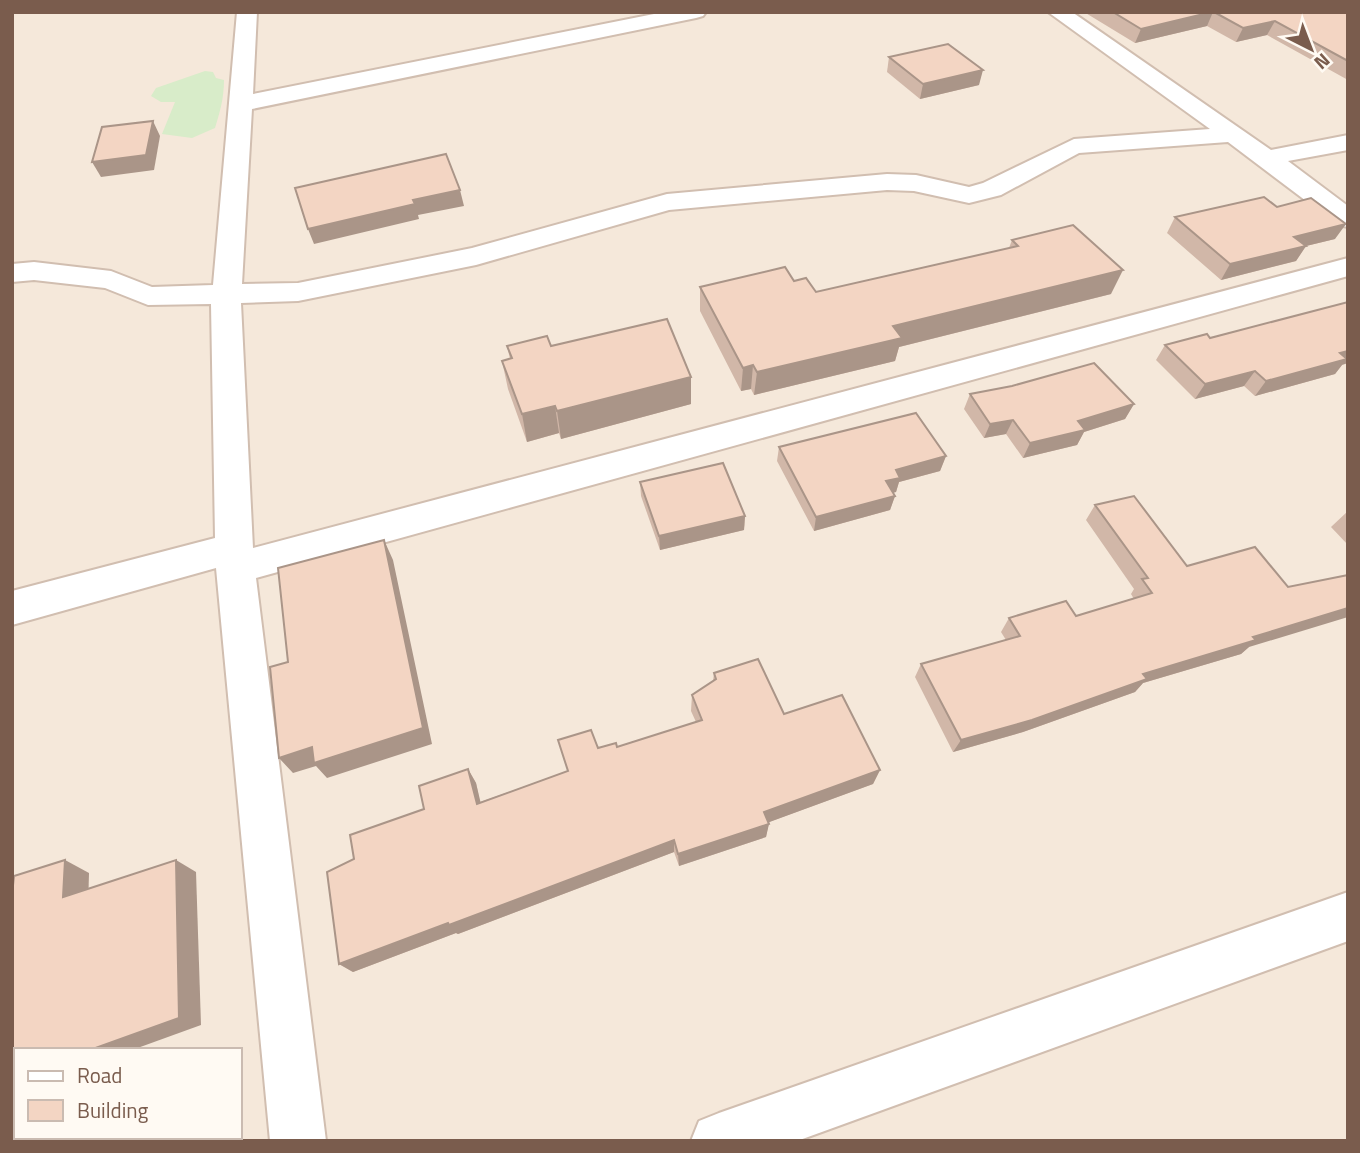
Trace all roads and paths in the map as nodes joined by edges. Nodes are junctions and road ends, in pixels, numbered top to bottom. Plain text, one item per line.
1 (247, 12) edge
2 (696, 12) edge
3 (1058, 12) edge
4 (240, 104) junction
5 (1231, 134) junction
6 (1348, 142) edge
7 (1267, 158) junction
8 (1348, 219) edge
9 (1348, 267) edge
10 (12, 273) edge
11 (226, 294) junction
12 (234, 558) junction
13 (12, 608) edge
14 (1348, 916) edge
15 (298, 1141) edge
16 (719, 1141) edge

1 - 4 street
2 - 4 street
3 - 5 street
4 - 11 street
5 - 7 street
5 - 11 street
6 - 7 street
7 - 8 street
9 - 12 street
10 - 11 street
11 - 12 street
12 - 13 street
12 - 15 street
14 - 16 street

